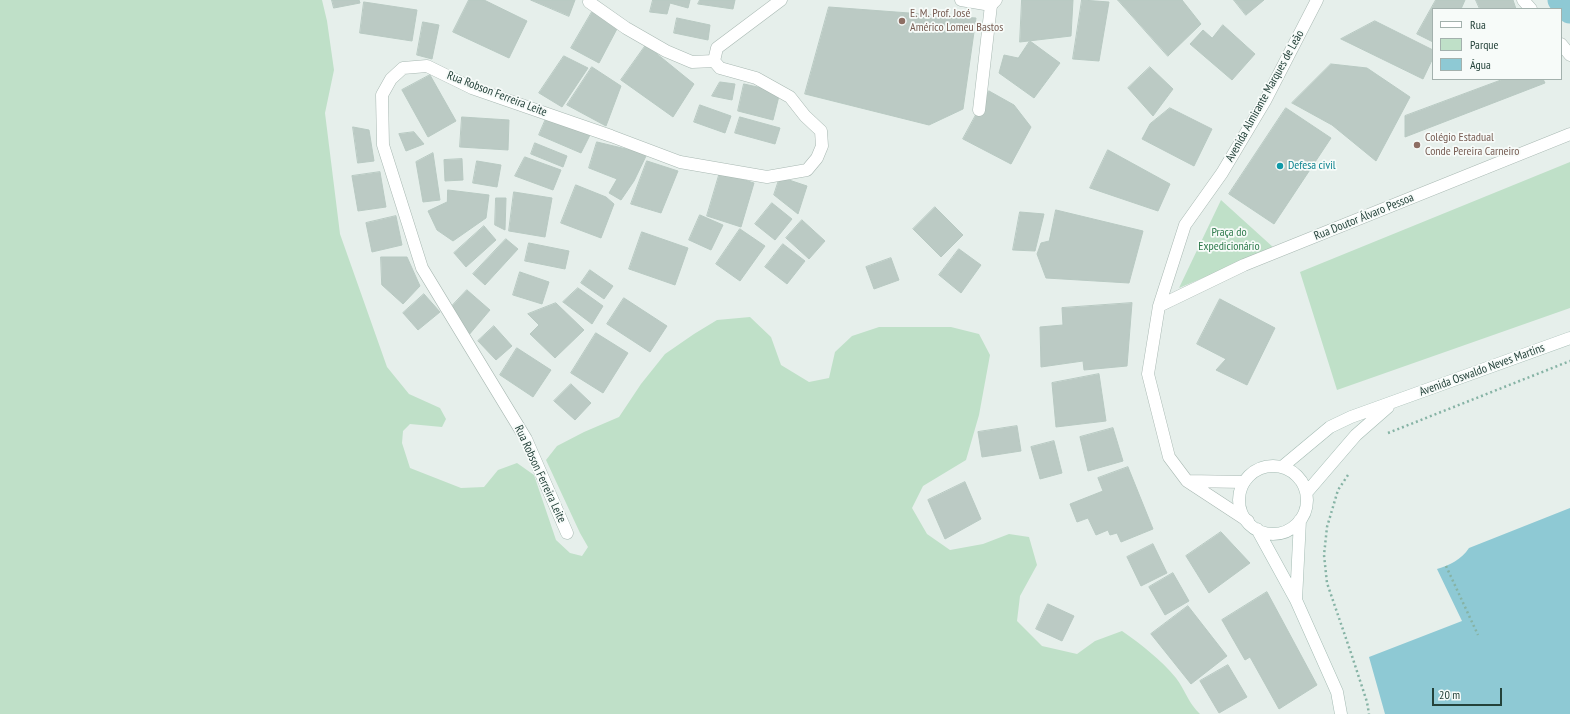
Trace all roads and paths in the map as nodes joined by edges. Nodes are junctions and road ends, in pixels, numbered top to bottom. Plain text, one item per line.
1 (781, 0) edge
2 (961, 0) edge
3 (1317, 0) edge
4 (1523, 0) edge
5 (589, 2) dead end
6 (993, 3) edge
7 (1530, 8) edge
8 (1562, 45) edge
9 (1570, 55) edge
10 (714, 61) junction
11 (979, 110) dead end
12 (1570, 134) edge
13 (1159, 306) junction
14 (1570, 338) edge
15 (1570, 362) edge
16 (1393, 402) junction
17 (1382, 437) dead end
18 (1282, 467) junction
19 (1350, 472) dead end
20 (1187, 481) junction
21 (1244, 482) junction
22 (1306, 492) junction
23 (1300, 520) junction
24 (1252, 525) junction
25 (567, 533) dead end
26 (1446, 566) dead end
27 (1296, 600) junction
28 (1478, 635) dead end
29 (1341, 714) edge
30 (1369, 714) edge

1 - 10 street
2 - 6 street
3 - 13 street, Avenida Almirante Marques de Leão
4 - 7 street
5 - 10 street
6 - 11 street
8 - 9 street
10 - 25 street, Rua Robson Ferreira Leite
12 - 13 street, Rua Doutor Álvaro Pessoa
13 - 20 street, Avenida Almirante Marques de Leão
14 - 16 street, Avenida Oswaldo Neves Martins
15 - 17 path
16 - 18 street, Avenida Oswaldo Neves Martins
16 - 22 street, Avenida Oswaldo Neves Martins
18 - 21 street
18 - 22 street
19 - 30 path
20 - 21 street
20 - 24 street, Avenida Almirante Marques de Leão
21 - 24 street
22 - 23 street
23 - 24 street
23 - 27 street
24 - 27 street
26 - 28 path
27 - 29 street

